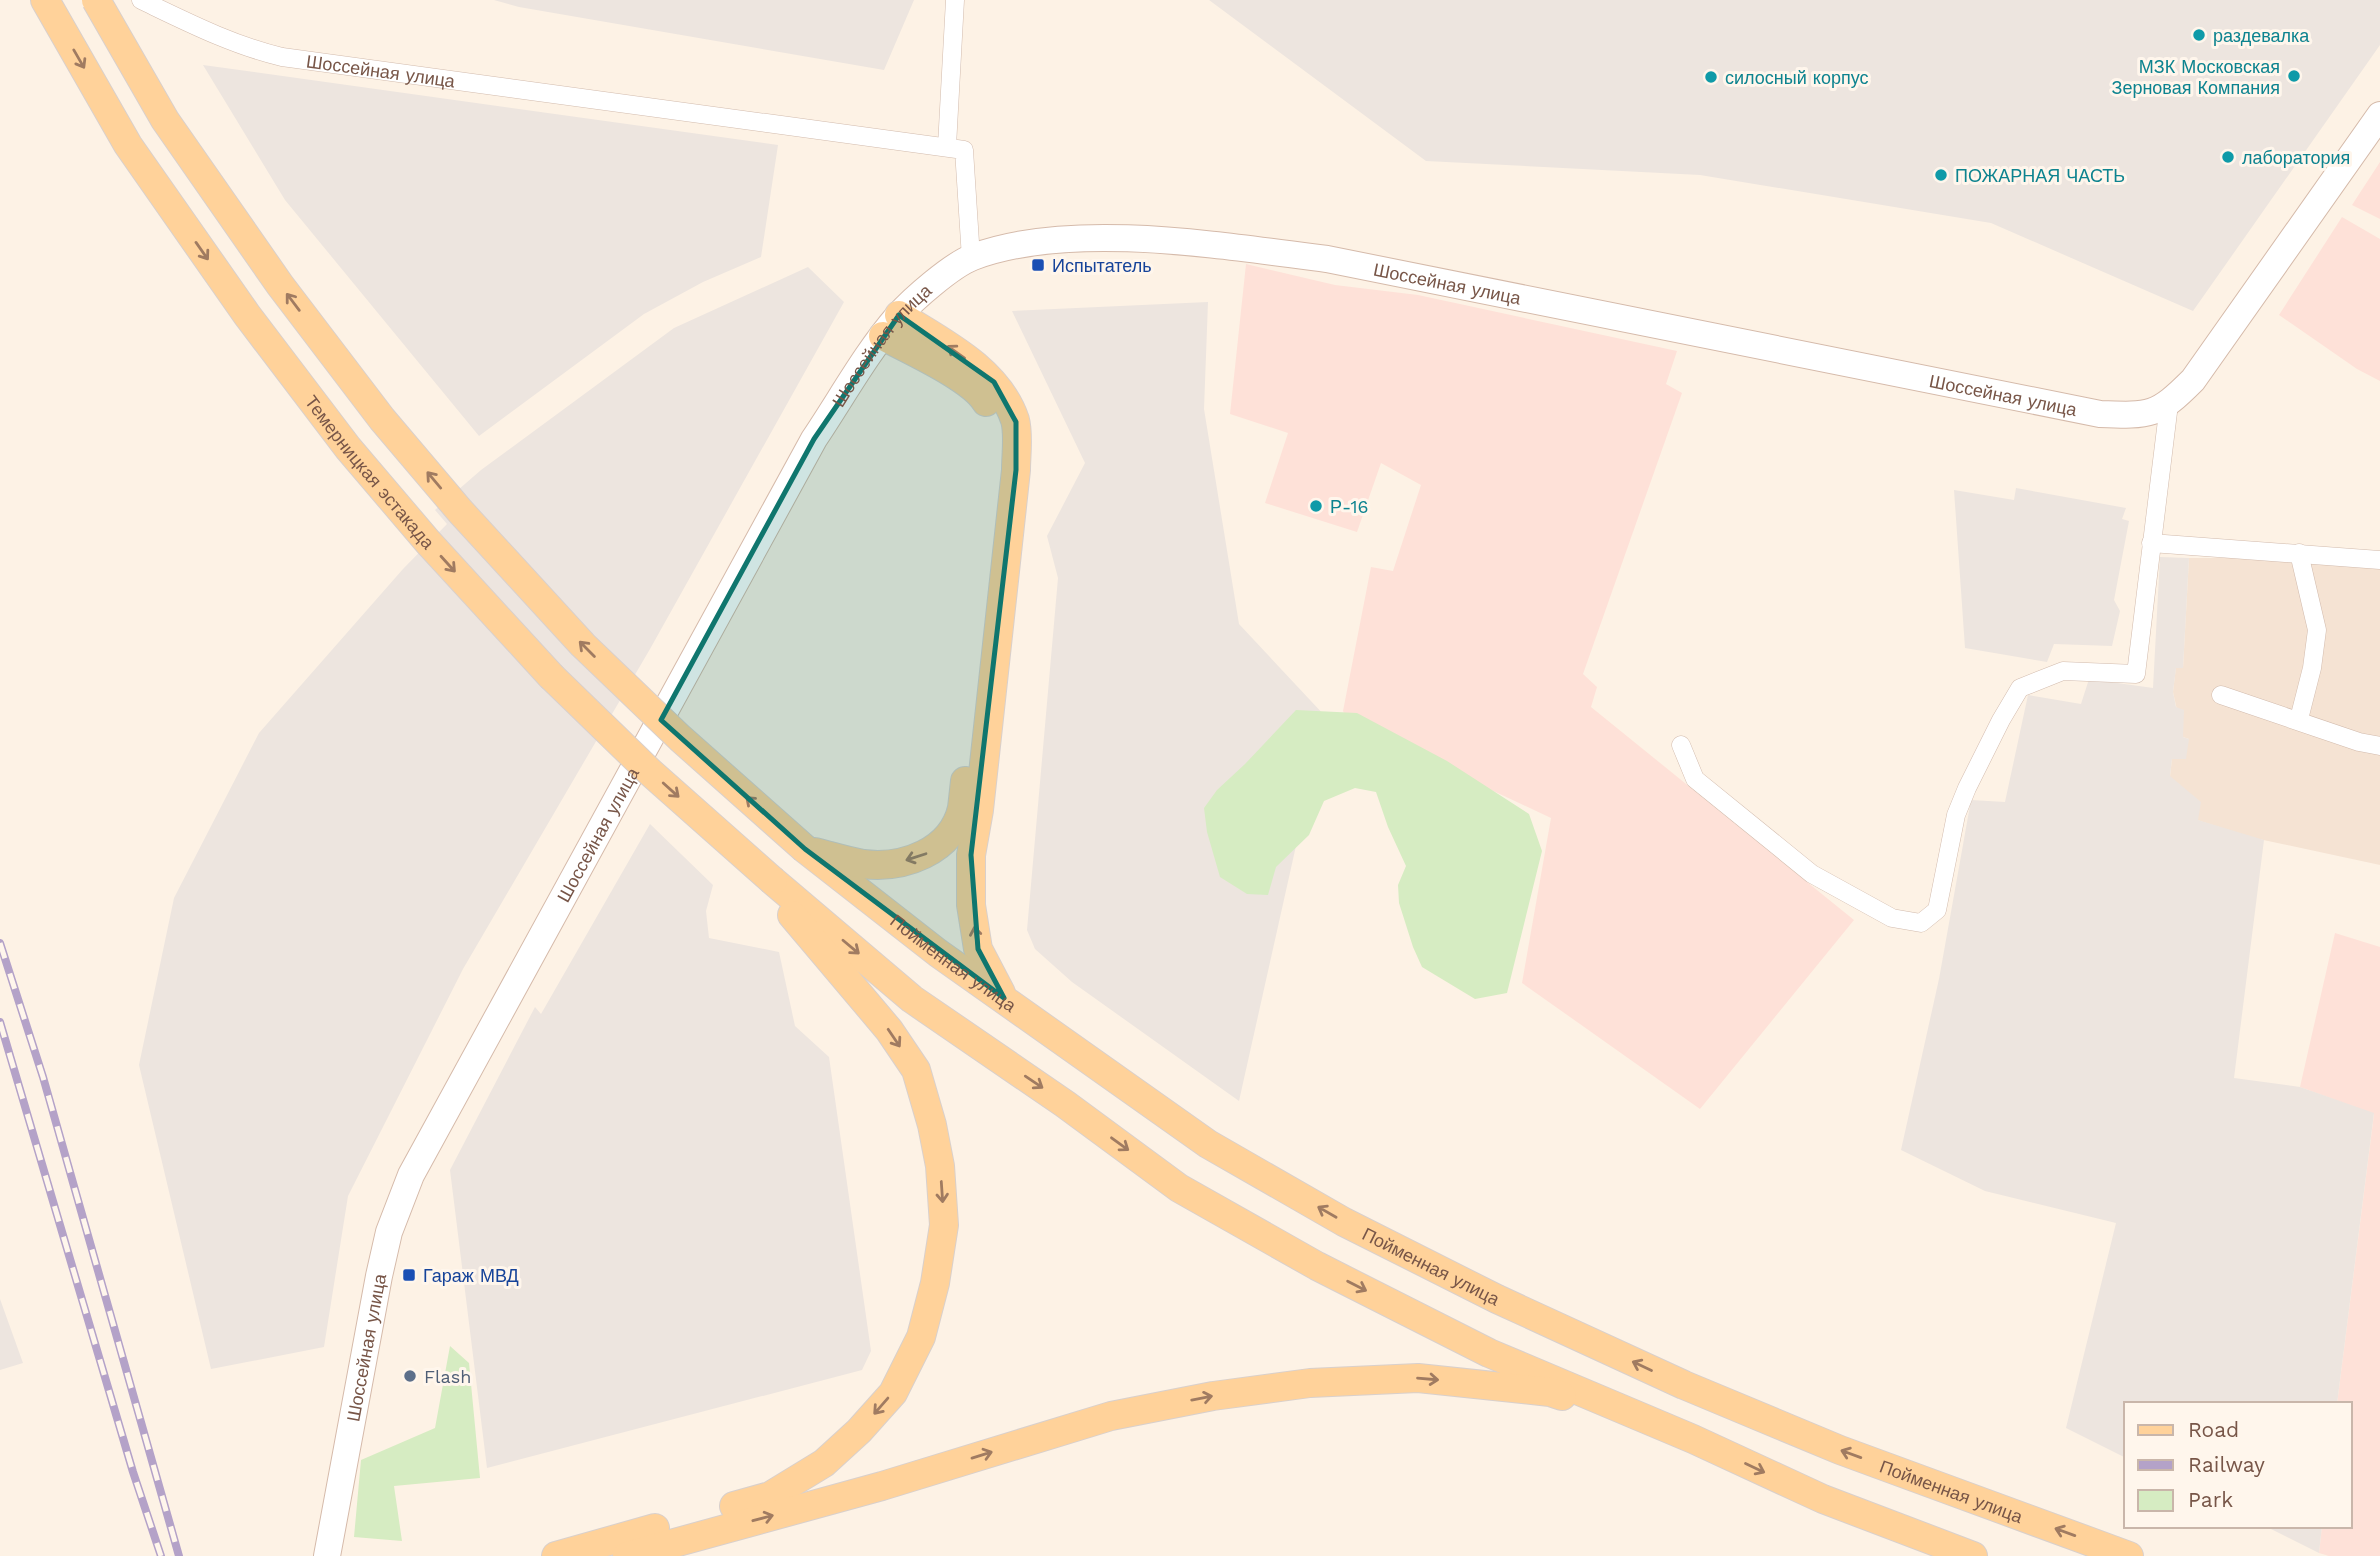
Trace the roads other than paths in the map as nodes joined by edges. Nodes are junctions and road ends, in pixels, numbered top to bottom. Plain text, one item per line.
1 (45, 0) edge
2 (96, 0) edge
3 (141, 0) edge
4 (955, 0) edge
5 (2380, 115) edge
6 (956, 148) junction
7 (971, 257) junction
8 (891, 326) junction
9 (2169, 404) junction
10 (2151, 543) junction
11 (2299, 554) junction
12 (2380, 560) edge
13 (2221, 695) dead end
14 (2299, 719) junction
15 (1681, 745) dead end
16 (2380, 746) edge
17 (805, 849) junction
18 (776, 884) junction
19 (1004, 998) junction
20 (1693, 1439) junction
21 (327, 1556) edge
22 (556, 1556) edge
23 (627, 1556) edge
24 (1973, 1556) edge
25 (2129, 1556) edge

1 -> 18 main road, Темерницкая эстакада, bridge
17 -> 2 main road, bridge
3 - 6 street, Шоссейная улица
4 - 6 street
5 - 9 main road, Шоссейная улица
6 - 7 street
7 - 8 main road, Шоссейная улица
7 - 9 main road, Шоссейная улица
8 -> 17 main road
19 -> 8 main road
8 - 21 main road, Шоссейная улица
9 - 10 street
10 - 11 street
10 - 15 street
11 - 12 street
11 - 14 street
13 - 14 street
14 - 16 street
17 - 19 main road, Пойменная улица
18 -> 20 main road
18 -> 22 main road
25 -> 19 main road, Пойменная улица
23 -> 20 main road
20 -> 24 main road

